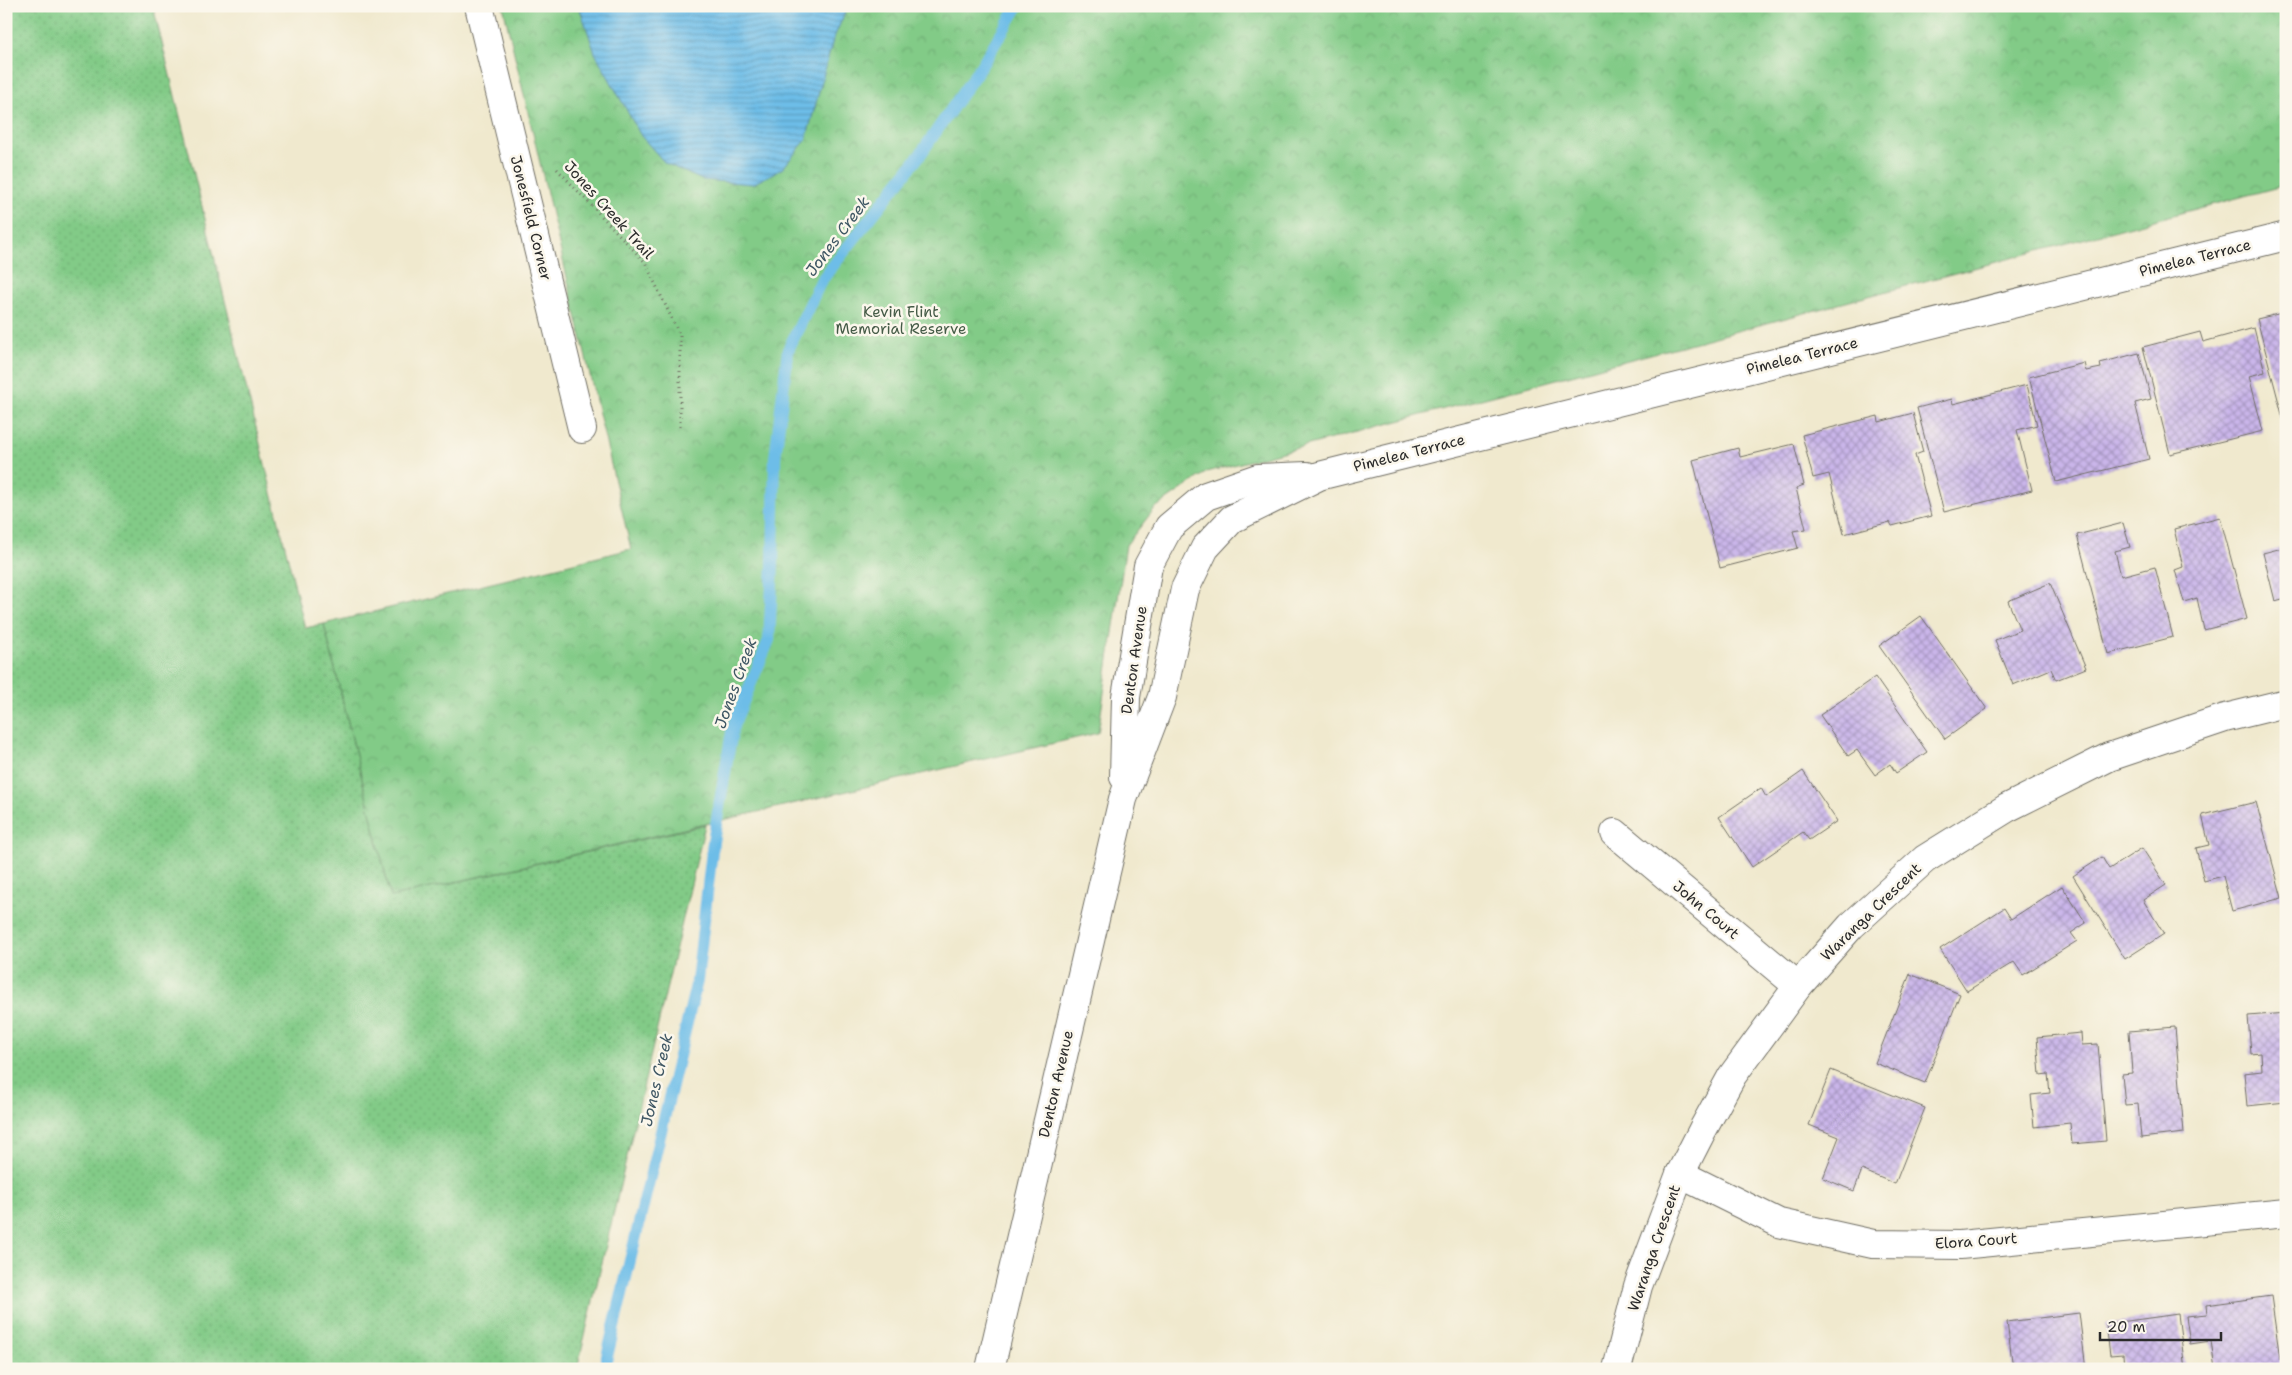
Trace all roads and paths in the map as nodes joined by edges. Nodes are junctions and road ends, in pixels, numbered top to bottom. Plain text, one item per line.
1 (479, 6) edge
2 (554, 166) dead end
3 (2286, 236) edge
4 (582, 429) dead end
5 (680, 430) dead end
6 (1319, 476) junction
7 (1169, 527) joint
8 (1205, 548) joint
9 (2286, 703) edge
10 (1123, 799) junction
11 (1615, 833) dead end
12 (1798, 986) junction
13 (1680, 1174) junction
14 (2286, 1213) edge
15 (990, 1369) edge
16 (1617, 1369) edge

1 - 4 street, Jonesfield Corner
2 - 5 path, Jones Creek Trail
3 - 6 street, Pimelea Terrace
6 - 7 street, Pimelea Terrace
6 - 8 street, Pimelea Terrace
7 - 10 street, Denton Avenue
8 - 10 street, Denton Avenue
9 - 12 street, Waranga Crescent
10 - 15 street, Denton Avenue
11 - 12 street, John Court
12 - 13 street, Waranga Crescent
13 - 14 street, Elora Court
13 - 16 street, Waranga Crescent

